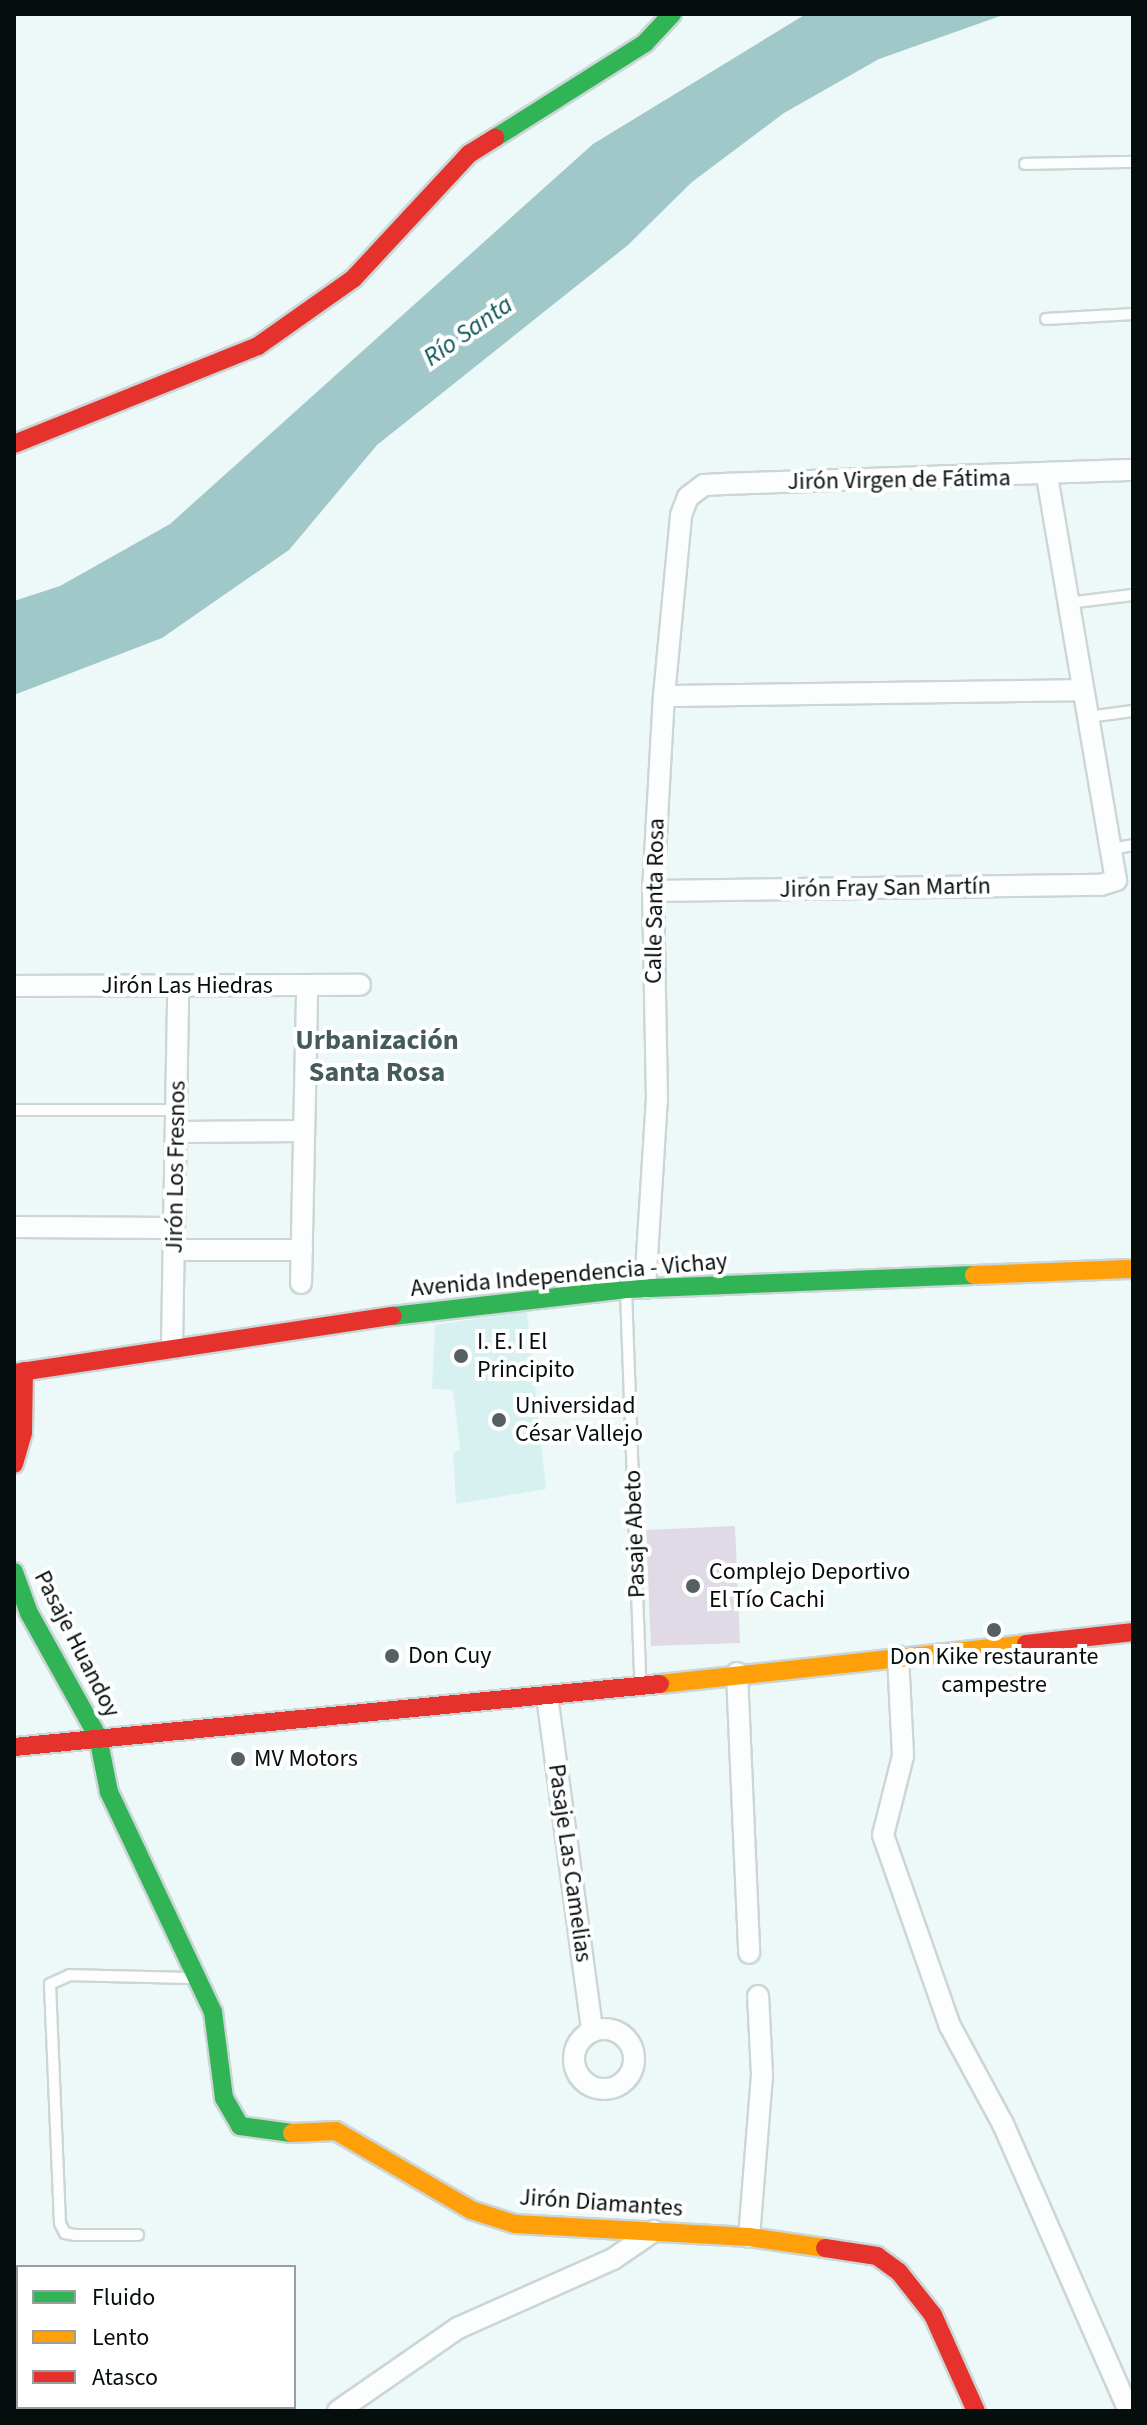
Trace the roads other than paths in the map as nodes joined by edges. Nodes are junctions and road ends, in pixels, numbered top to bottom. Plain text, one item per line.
1 (672, 14) edge
2 (1133, 162) edge
3 (1025, 164) dead end
4 (1133, 314) edge
5 (1046, 319) dead end
6 (14, 444) edge
7 (1133, 470) edge
8 (1047, 476) junction
9 (681, 515) joint
10 (1133, 595) edge
11 (1068, 603) junction
12 (1082, 690) junction
13 (664, 696) junction
14 (1133, 711) edge
15 (1088, 717) junction
16 (1133, 845) edge
17 (1111, 849) junction
18 (653, 891) junction
19 (360, 985) dead end
20 (14, 986) edge
21 (307, 986) junction
22 (178, 987) junction
23 (14, 1110) edge
24 (177, 1110) junction
25 (303, 1131) junction
26 (177, 1132) junction
27 (14, 1227) edge
28 (174, 1228) junction
29 (174, 1250) junction
30 (302, 1250) junction
31 (1133, 1269) edge
32 (301, 1283) dead end
33 (636, 1289) junction
34 (172, 1346) junction
35 (19, 1372) edge
36 (14, 1464) edge
37 (14, 1572) edge
38 (1133, 1632) edge
39 (898, 1656) junction
40 (737, 1673) junction
41 (640, 1684) junction
42 (547, 1696) junction
43 (98, 1737) junction
44 (14, 1747) edge
45 (749, 1953) dead end
46 (197, 1978) junction
47 (758, 1996) dead end
48 (592, 2031) dead end
49 (654, 2231) junction
50 (138, 2235) dead end
51 (749, 2237) junction
52 (338, 2411) edge
53 (976, 2411) edge
54 (1129, 2411) edge

1 - 6 main road
2 - 3 lane
4 - 5 lane
7 - 8 street, Jirón Virgen de Fátima
8 - 9 street, Jirón Virgen de Fátima
8 - 11 street
9 - 13 street, Calle Santa Rosa
10 - 11 lane
11 - 12 street
12 - 13 street
12 - 15 street
13 - 18 street, Calle Santa Rosa
14 - 15 lane
15 - 17 street
16 - 17 lane
17 - 18 street, Jirón Fray San Martín
18 - 33 street, Calle Santa Rosa
19 - 21 street, Jirón Las Hiedras
20 - 22 street, Jirón Las Hiedras
21 - 22 street, Jirón Las Hiedras
21 - 25 street
22 - 24 street, Jirón Los Fresnos
23 - 24 lane
24 - 26 street, Jirón Los Fresnos
25 - 26 street
25 - 30 street
26 - 28 street, Jirón Los Fresnos
27 - 28 street
28 - 29 street, Jirón Los Fresnos
29 - 30 street
29 - 34 street, Jirón Los Fresnos
30 - 32 street
31 - 33 main road, Avenida Independencia - Vichay
33 - 34 main road, Avenida Independencia - Vichay
33 - 41 lane, Pasaje Abeto
34 - 35 main road, Avenida Independencia - Vichay
35 - 36 main road
37 - 43 main road, Pasaje Huandoy
38 - 39 main road
39 - 40 main road
39 - 54 street
40 - 41 main road
40 - 45 street
41 - 42 main road
42 - 43 main road
42 - 48 street, Pasaje Las Camelias
43 - 44 main road
43 - 46 main road, Jirón Diamantes
46 - 49 main road, Jirón Diamantes
46 - 50 lane
47 - 51 street
49 - 51 main road, Jirón Diamantes
49 - 52 street
51 - 53 main road, Jirón Diamantes

